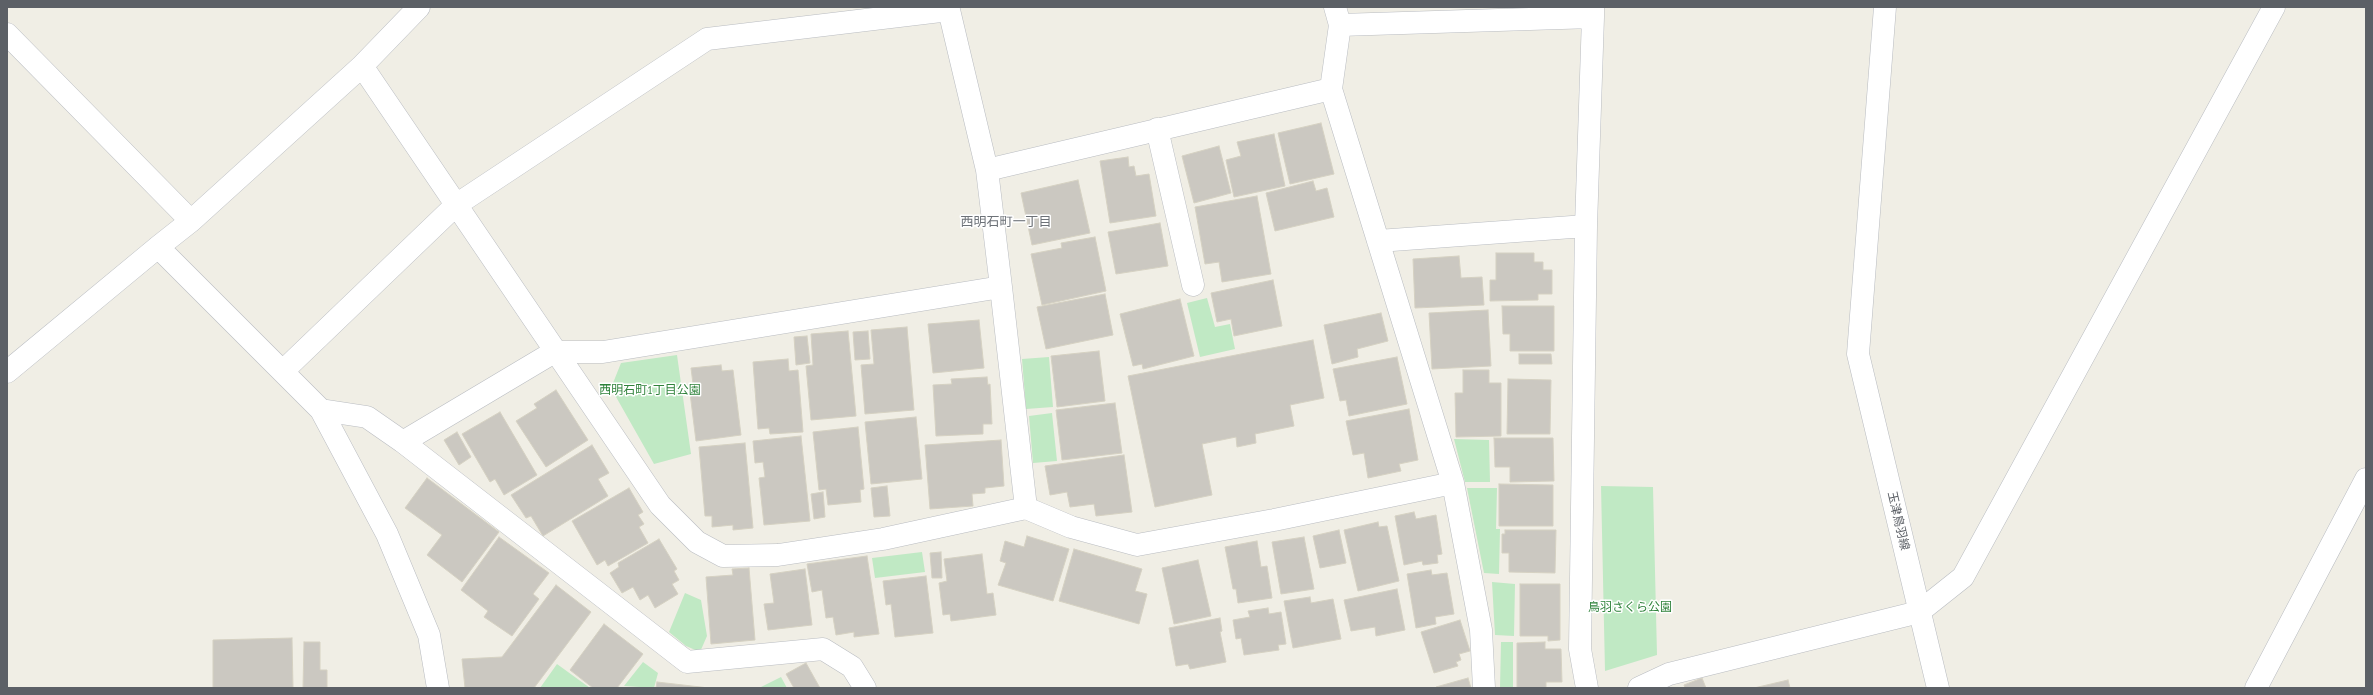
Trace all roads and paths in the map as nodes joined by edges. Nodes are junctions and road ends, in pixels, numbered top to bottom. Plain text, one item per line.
1 (419, 7) edge
2 (1885, 7) edge
3 (2274, 7) edge
4 (1593, 12) edge
5 (1338, 16) edge
6 (7, 34) edge
7 (362, 66) junction
8 (1331, 89) junction
9 (1156, 129) junction
10 (987, 170) junction
11 (456, 205) junction
12 (191, 221) junction
13 (1586, 226) junction
14 (1378, 241) junction
15 (158, 247) junction
16 (1193, 285) dead end
17 (1001, 287) junction
18 (554, 352) junction
19 (283, 371) junction
20 (7, 372) edge
21 (321, 410) junction
22 (403, 442) junction
23 (2366, 479) edge
24 (1453, 483) junction
25 (1026, 508) junction
26 (1919, 612) junction
27 (438, 688) edge
28 (865, 688) edge
29 (1484, 688) edge
30 (1587, 688) edge
31 (1639, 688) edge
32 (1938, 688) edge
33 (2256, 688) edge

1 - 7 street
2 - 26 street, 玉津鳥羽線
3 - 26 street
4 - 5 street
4 - 13 street
5 - 8 street
6 - 12 street
7 - 11 street
7 - 12 street
8 - 9 street
8 - 14 street
9 - 10 street
9 - 16 street
10 - 11 street
10 - 17 street
11 - 18 street
11 - 19 street
12 - 15 street
13 - 14 street
13 - 30 street
14 - 24 street
15 - 19 street
15 - 20 street
17 - 18 street
17 - 25 street
18 - 22 street
18 - 25 street
19 - 21 street
21 - 22 street
21 - 27 street
22 - 28 street
23 - 33 street
24 - 25 street
24 - 29 street
26 - 31 street
26 - 32 street, 玉津鳥羽線

